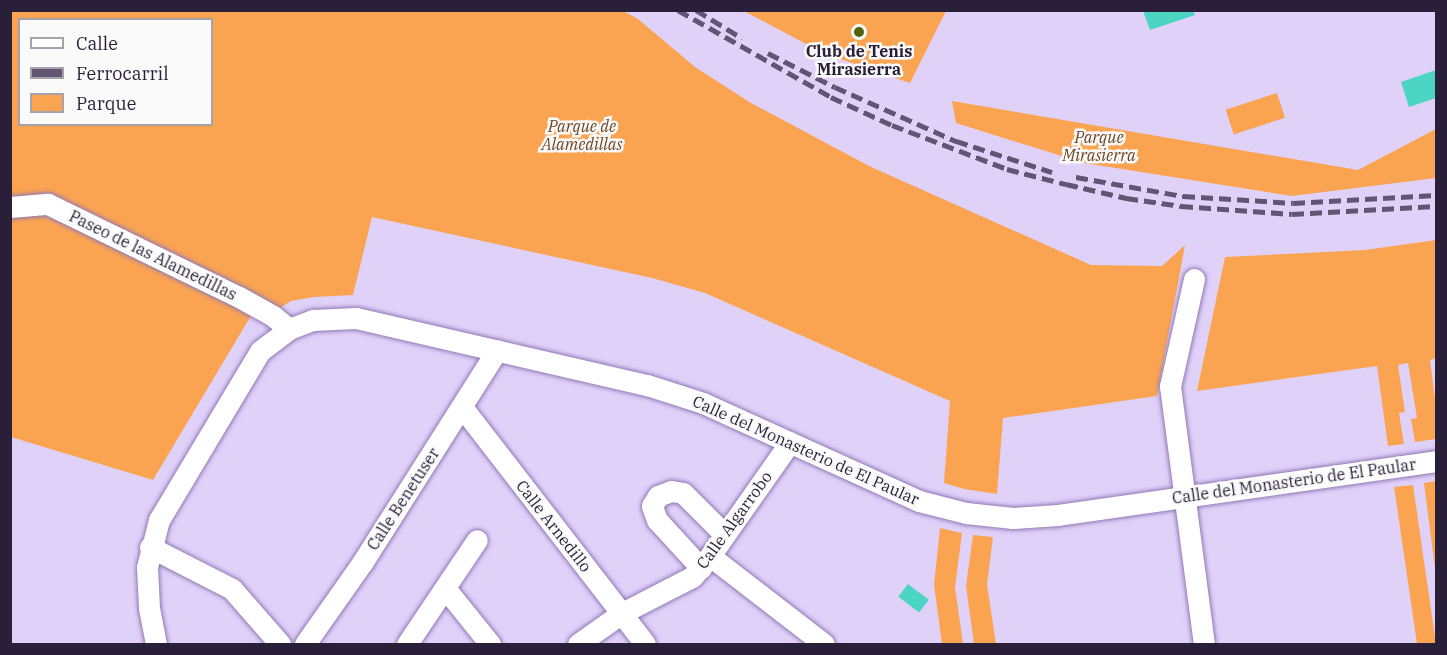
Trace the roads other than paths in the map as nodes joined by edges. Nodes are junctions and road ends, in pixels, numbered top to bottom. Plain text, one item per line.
1 (10, 207) edge
2 (1194, 279) dead end
3 (290, 329) junction
4 (497, 350) junction
5 (462, 407) junction
6 (790, 442) junction
7 (1437, 461) edge
8 (1184, 497) junction
9 (724, 534) junction
10 (477, 540) dead end
11 (150, 547) junction
12 (705, 562) junction
13 (445, 588) junction
14 (622, 613) junction
15 (156, 645) edge
16 (280, 645) edge
17 (305, 645) edge
18 (406, 645) edge
19 (490, 645) edge
20 (578, 645) edge
21 (645, 645) edge
22 (824, 645) edge
23 (1204, 645) edge

1 - 3 street, Paseo de las Alamedillas
2 - 8 street
3 - 4 street, Calle del Monasterio de El Paular
3 - 11 street, Calle del Monasterio de El Paular
4 - 5 street, Calle Benetuser
4 - 6 street, Calle del Monasterio de El Paular
5 - 14 street, Calle Arnedillo
5 - 17 street, Calle Benetuser
6 - 8 street, Calle del Monasterio de El Paular
6 - 9 street, Calle Algarrobo
7 - 8 street, Calle del Monasterio de El Paular
8 - 23 street
9 - 12 street, Calle Algarrobo
9 - 12 street
10 - 13 street
11 - 15 street, Calle del Monasterio de El Paular
11 - 16 street
12 - 14 street, Calle Algarrobo
12 - 22 street
13 - 18 street
13 - 19 street
14 - 20 street, Calle Algarrobo
14 - 21 street, Calle Arnedillo

